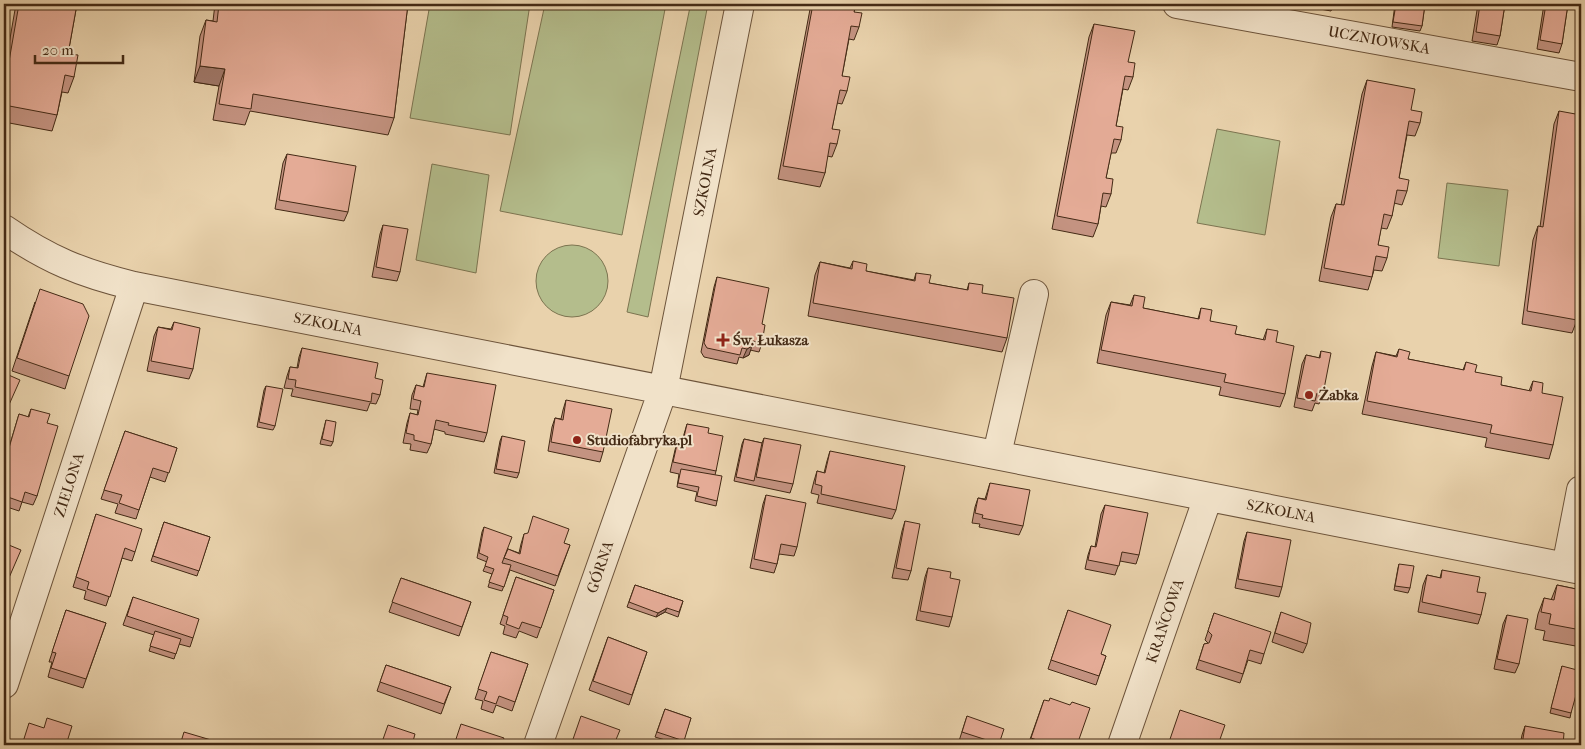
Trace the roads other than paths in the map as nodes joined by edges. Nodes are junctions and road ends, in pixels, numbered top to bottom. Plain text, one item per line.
1 (740, 4) edge
2 (1177, 4) edge
3 (1581, 77) edge
4 (4, 229) edge
5 (134, 286) junction
6 (1034, 294) dead end
7 (663, 390) junction
8 (997, 454) junction
9 (1581, 490) edge
10 (1208, 497) junction
11 (1574, 568) edge
12 (4, 684) edge
13 (538, 745) edge
14 (1122, 745) edge

1 - 7 street, SZKOLNA
2 - 3 street, UCZNIOWSKA
4 - 5 street, SZKOLNA
5 - 7 street, SZKOLNA
5 - 12 street, ZIELONA
6 - 8 street
7 - 8 street, SZKOLNA
7 - 13 street, GÓRNA
8 - 10 street, SZKOLNA
9 - 11 street, SZKOLNA
10 - 11 street, SZKOLNA
10 - 14 street, KRAŃCOWA

